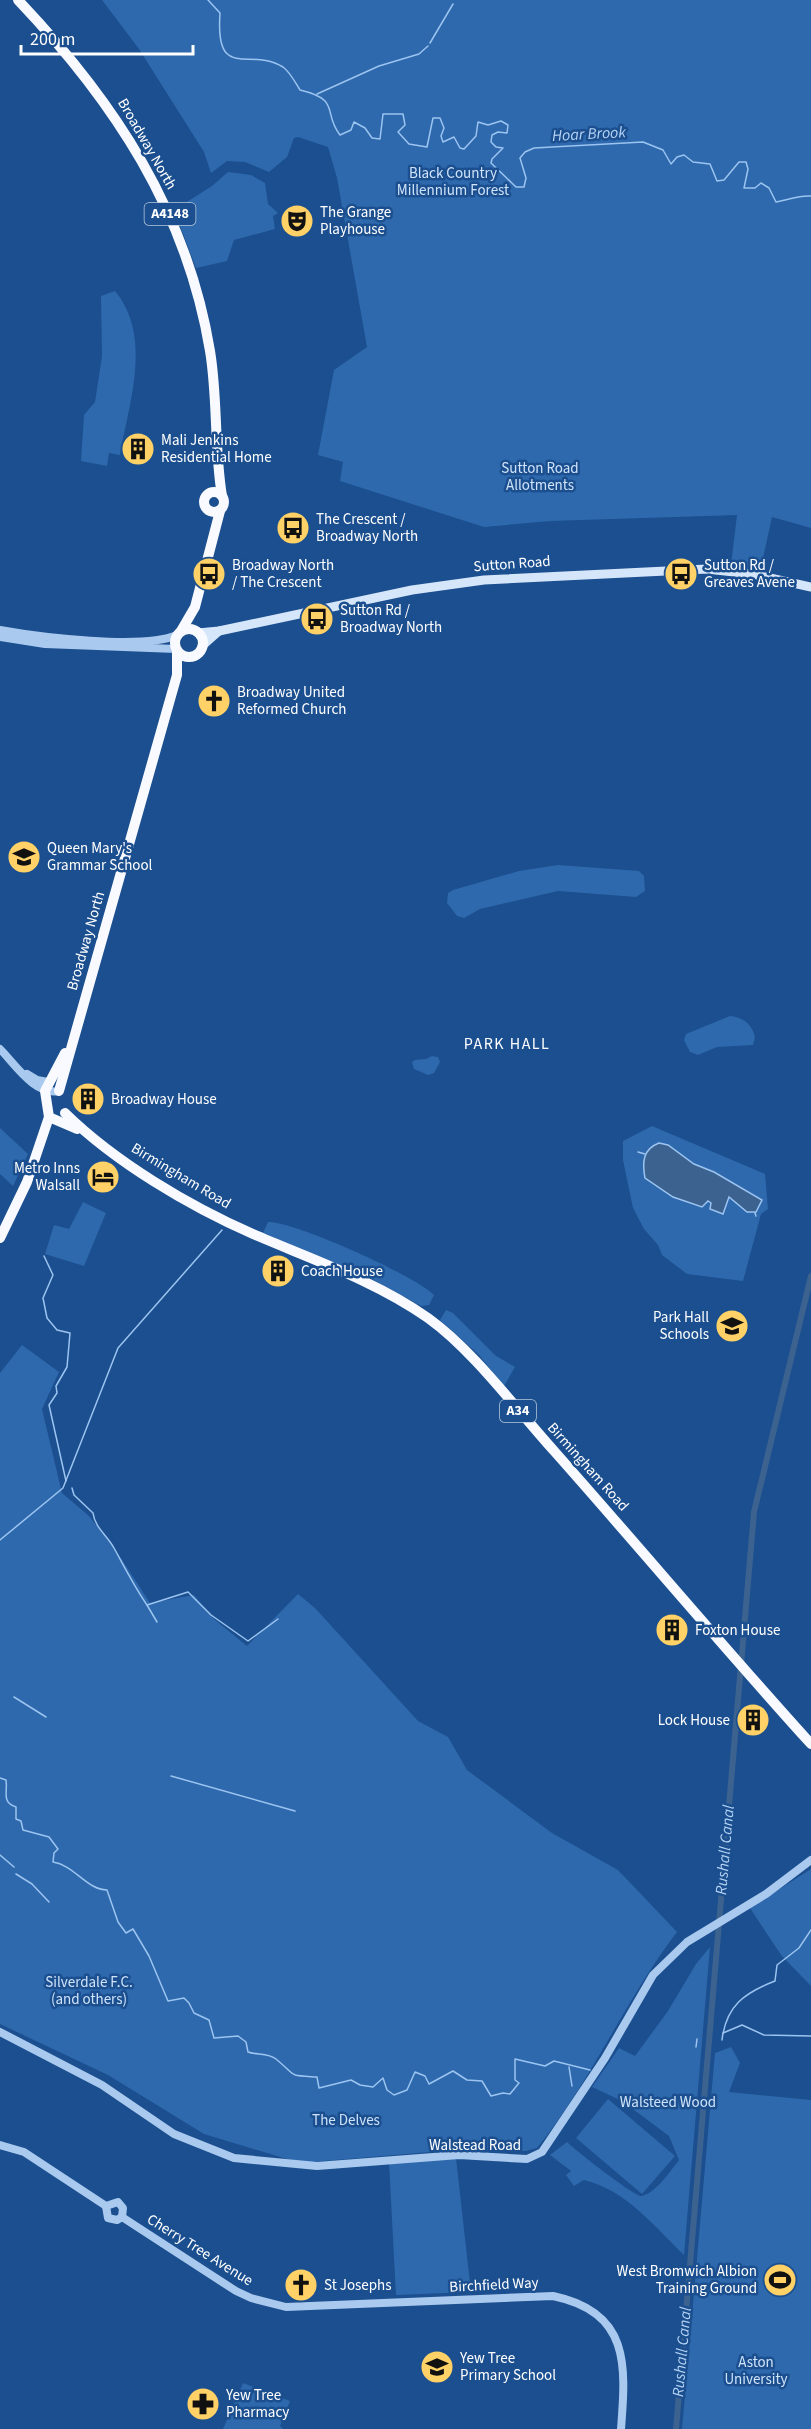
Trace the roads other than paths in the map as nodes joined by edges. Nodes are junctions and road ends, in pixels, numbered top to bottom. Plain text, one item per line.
1 (18, 0) edge
2 (218, 471) junction
3 (207, 495) junction
4 (222, 496) junction
5 (214, 511) junction
6 (811, 587) edge
7 (195, 607) junction
8 (0, 630) edge
9 (219, 631) junction
10 (197, 632) junction
11 (179, 633) junction
12 (0, 637) edge
13 (202, 646) junction
14 (177, 650) junction
15 (195, 655) junction
16 (177, 675) junction
17 (72, 1041) junction
18 (0, 1049) edge
19 (47, 1086) junction
20 (59, 1091) junction
21 (57, 1116) junction
22 (0, 1238) edge
23 (811, 1744) edge
24 (811, 1860) edge
25 (0, 2032) edge
26 (0, 2145) edge
27 (266, 2303) joint
28 (621, 2429) edge

1 - 2 highway, Broadway North / A4148
2 - 3 highway, Broadway North / A4148
2 - 4 highway, Broadway North / A4148
3 - 4 highway
3 - 5 highway
4 - 5 highway
5 - 7 highway
6 - 9 main road, Sutton Road
7 - 10 highway
7 - 11 highway
8 - 11 street
9 - 10 main road, Sutton Road
9 - 13 main road, Sutton Road
10 - 11 highway
10 - 13 highway
11 - 14 highway
12 - 14 street
13 - 15 highway
14 - 15 highway
14 - 16 highway, Broadway North
15 - 16 highway, Broadway North
16 - 17 highway, Broadway North
17 - 19 highway, Broadway North
17 - 20 highway, Broadway North
18 - 19 street
19 - 20 highway
19 - 21 highway
20 - 21 highway
21 - 22 highway
21 - 23 highway, Birmingham Road / A34
24 - 25 street, Walstead Road
26 - 27 street, Cherry Tree Avenue
27 - 28 street, Birchfield Way

